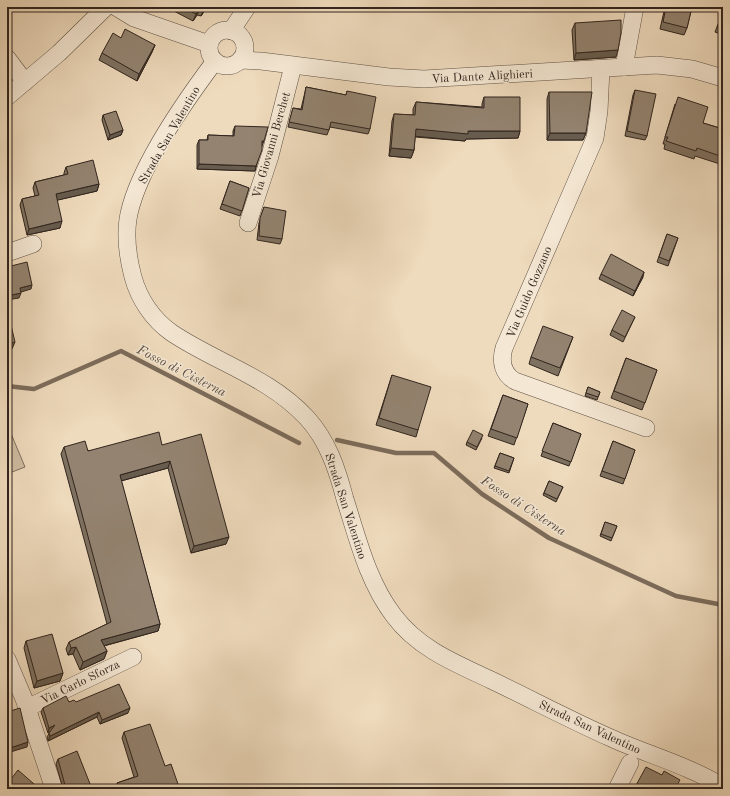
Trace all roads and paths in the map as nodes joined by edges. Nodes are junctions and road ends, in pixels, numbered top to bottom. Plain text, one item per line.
1 (106, 7) edge
2 (116, 7) edge
3 (247, 7) edge
4 (635, 7) edge
5 (231, 31) junction
6 (209, 44) junction
7 (7, 58) edge
8 (240, 60) junction
9 (214, 61) junction
10 (293, 66) junction
11 (624, 67) junction
12 (601, 68) junction
13 (723, 78) edge
14 (25, 82) junction
15 (7, 97) edge
16 (248, 223) dead end
17 (33, 244) dead end
18 (7, 253) edge
19 (646, 428) dead end
20 (133, 657) dead end
21 (7, 659) edge
22 (14, 694) edge
23 (27, 708) junction
24 (630, 763) dead end
25 (51, 786) edge
26 (723, 787) edge
27 (617, 789) edge

1 - 14 street
2 - 6 street
3 - 5 street
4 - 11 street
5 - 6 street
5 - 8 street
6 - 9 street
7 - 14 street
8 - 9 street, Via Dante Alighieri
8 - 10 street, Via Dante Alighieri
9 - 26 street, Strada San Valentino
10 - 12 street, Via Dante Alighieri
10 - 16 street, Via Giovanni Berchet
11 - 12 street, Via Dante Alighieri
11 - 13 street, Via Dante Alighieri
12 - 19 street, Via Guido Gozzano
14 - 15 street
17 - 18 street
20 - 23 street, Via Carlo Sforza
21 - 22 street
22 - 23 street
23 - 25 street
24 - 27 street

